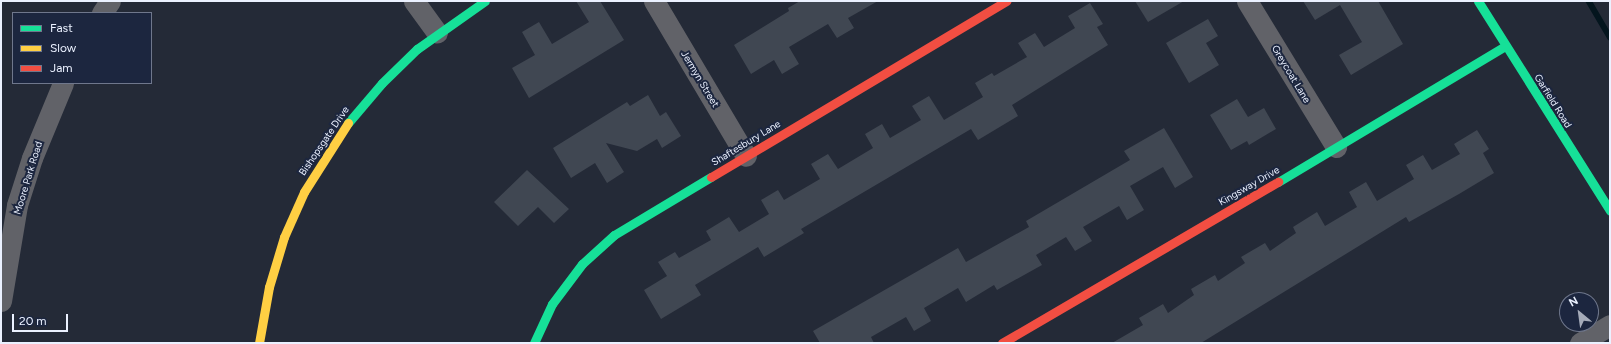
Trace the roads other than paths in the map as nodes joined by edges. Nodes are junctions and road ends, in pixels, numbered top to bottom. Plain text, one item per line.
1 (110, 1) edge
2 (414, 1) edge
3 (485, 1) edge
4 (654, 1) edge
5 (1006, 1) edge
6 (1247, 1) edge
7 (1478, 1) edge
8 (103, 12) edge
9 (437, 33) junction
10 (1505, 46) junction
11 (63, 84) edge
12 (1336, 148) junction
13 (746, 156) junction
14 (1610, 212) edge
15 (1, 300) edge
16 (1610, 325) edge
17 (259, 343) edge
18 (534, 343) edge
19 (1002, 343) edge
20 (1580, 343) edge

1 - 8 street
2 - 9 street
3 - 9 street, Bishopsgate Drive
4 - 13 street, Jermyn Street
5 - 13 street, Shaftesbury Lane
6 - 12 street, Greycoat Lane
7 - 10 street, Garfield Road
9 - 17 street, Bishopsgate Drive
10 - 12 street, Kingsway Drive
10 - 14 street, Garfield Road
11 - 15 street, Moore Park Road
12 - 19 street, Kingsway Drive
13 - 18 street, Shaftesbury Lane
16 - 20 street

